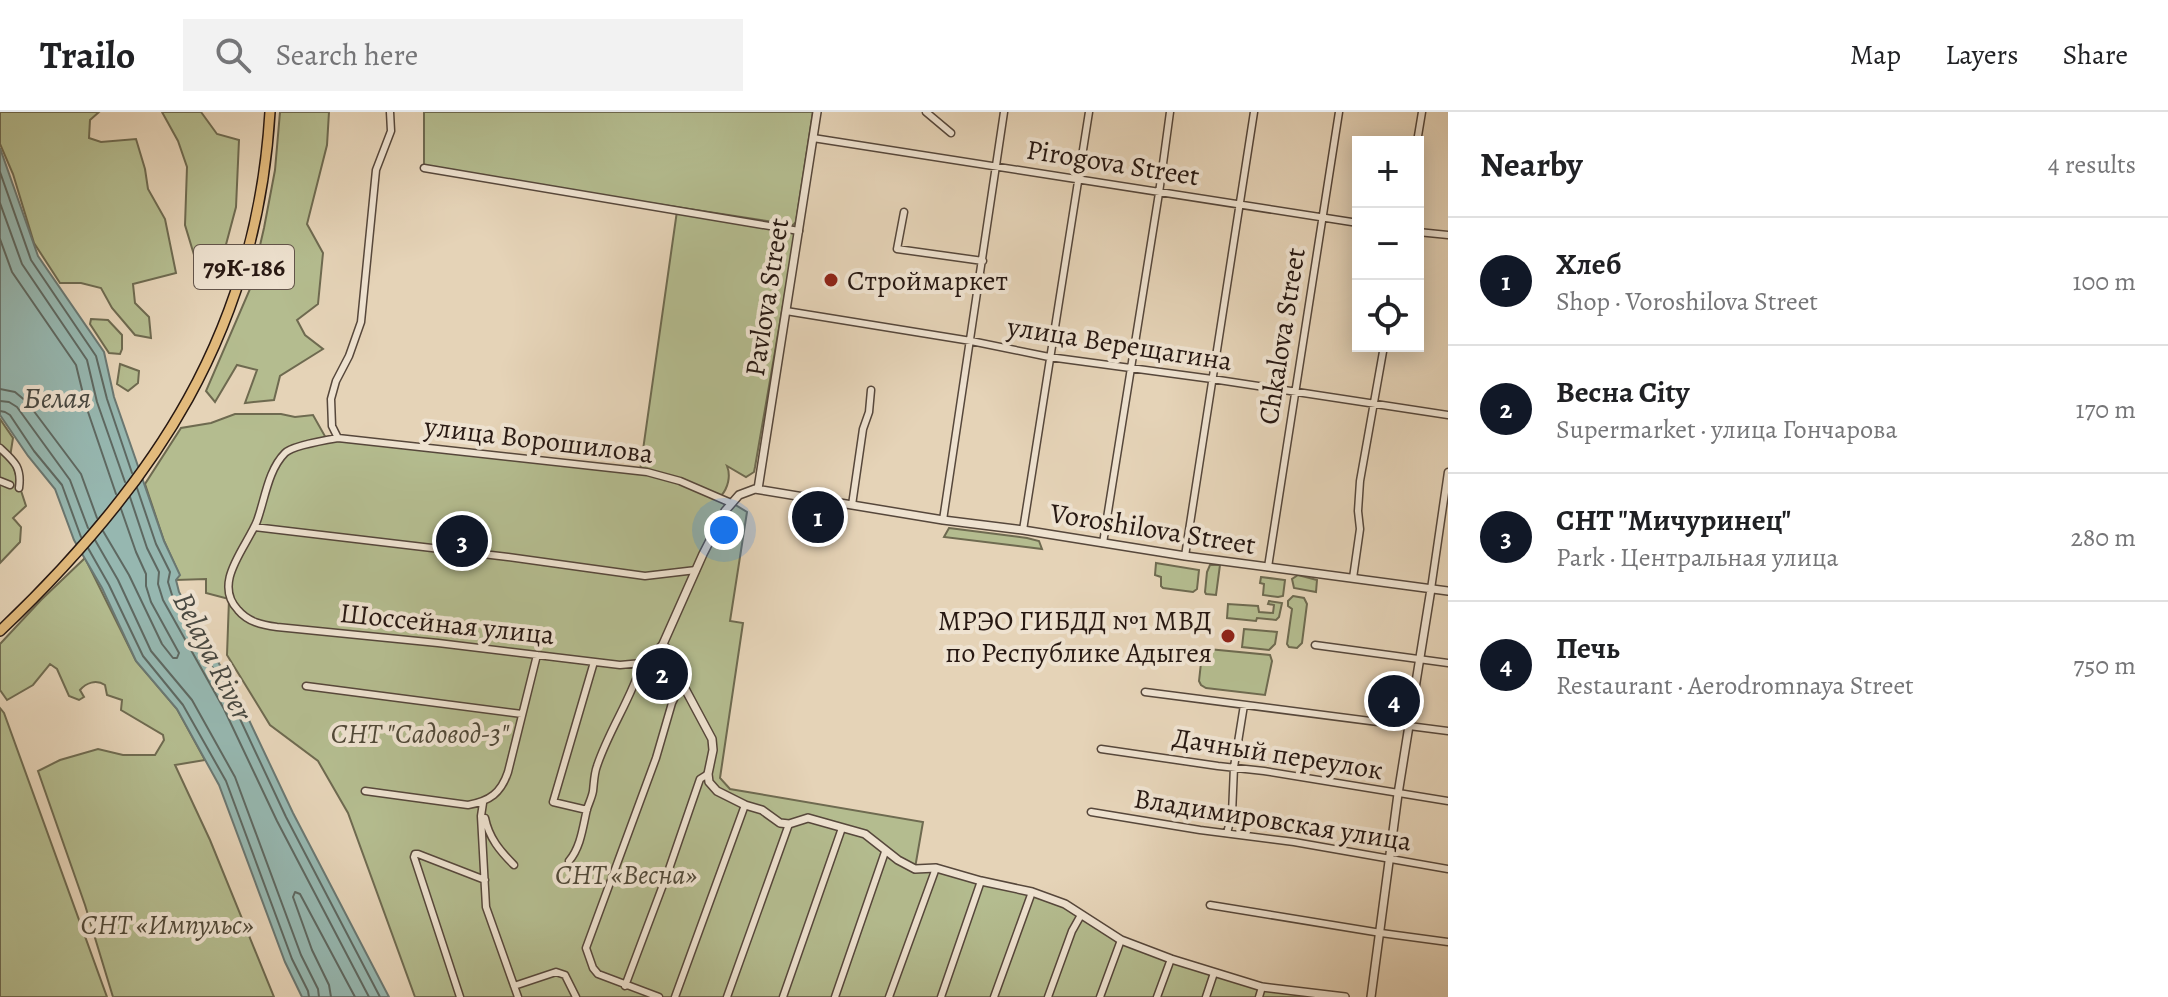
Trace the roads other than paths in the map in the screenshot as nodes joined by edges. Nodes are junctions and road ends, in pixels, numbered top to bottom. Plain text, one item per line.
1 (270, 112) edge
2 (390, 112) edge
3 (817, 112) edge
4 (926, 112) edge
5 (1004, 112) edge
6 (1089, 112) edge
7 (1170, 112) edge
8 (1254, 112) edge
9 (1339, 112) edge
10 (1422, 112) edge
11 (951, 133) dead end
12 (1418, 136) edge
13 (813, 138) junction
14 (996, 166) junction
15 (424, 168) dead end
16 (1078, 180) junction
17 (1159, 193) junction
18 (1240, 204) junction
19 (904, 212) dead end
20 (1322, 218) junction
21 (1352, 222) edge
22 (799, 231) junction
23 (1424, 233) edge
24 (1448, 235) edge
25 (983, 261) junction
26 (786, 311) junction
27 (971, 341) junction
28 (1383, 352) edge
29 (1049, 357) junction
30 (1130, 367) junction
31 (1212, 379) junction
32 (871, 390) dead end
33 (1294, 391) junction
34 (1374, 403) junction
35 (1448, 415) edge
36 (338, 438) junction
37 (0, 448) edge
38 (1448, 472) edge
39 (0, 481) edge
40 (10, 485) dead end
41 (19, 488) dead end
42 (758, 489) junction
43 (731, 503) junction
44 (852, 505) junction
45 (943, 520) junction
46 (254, 527) junction
47 (1023, 530) junction
48 (1103, 543) junction
49 (1185, 556) junction
50 (1268, 567) junction
51 (696, 570) junction
52 (1353, 578) junction
53 (1431, 589) junction
54 (1448, 591) edge
55 (0, 631) edge
56 (663, 644) junction
57 (1315, 645) dead end
58 (537, 655) junction
59 (1419, 659) junction
60 (594, 662) junction
61 (642, 663) junction
62 (1448, 663) edge
63 (682, 683) junction
64 (306, 686) dead end
65 (1145, 692) dead end
66 (1244, 705) junction
67 (522, 714) junction
68 (1409, 726) junction
69 (1448, 731) edge
70 (1101, 749) dead end
71 (1234, 767) junction
72 (708, 774) junction
73 (365, 791) dead end
74 (1398, 794) junction
75 (1448, 801) edge
76 (483, 803) junction
77 (745, 805) junction
78 (587, 810) junction
79 (1091, 812) dead end
80 (789, 824) junction
81 (842, 828) junction
82 (1227, 833) junction
83 (885, 852) junction
84 (1390, 859) junction
85 (569, 861) dead end
86 (514, 865) dead end
87 (936, 868) junction
88 (1448, 869) edge
89 (485, 880) junction
90 (981, 881) junction
91 (1032, 892) junction
92 (1210, 905) dead end
93 (1081, 915) junction
94 (1381, 933) junction
95 (1121, 940) junction
96 (1448, 942) edge
97 (1171, 959) junction
98 (1214, 973) junction
99 (514, 986) junction
100 (625, 986) junction
101 (1262, 987) junction
102 (577, 996) edge
103 (1315, 996) edge
104 (460, 997) edge
105 (518, 997) edge
106 (659, 997) edge
107 (675, 997) edge
108 (727, 997) edge
109 (783, 997) edge
110 (835, 997) edge
111 (889, 997) edge
112 (941, 997) edge
113 (994, 997) edge
114 (1048, 997) edge
115 (1100, 997) edge
116 (1157, 997) edge
117 (1206, 997) edge
118 (1259, 997) edge
119 (1345, 997) edge
120 (1371, 997) edge

1 - 55 main road, 79К-186
2 - 36 street
3 - 13 street, Pavlova Street
4 - 11 street
5 - 14 street
6 - 16 street
7 - 17 street
8 - 18 street
9 - 20 street, Chkalova Street
10 - 12 street
13 - 14 street, Pirogova Street
13 - 22 street, Pavlova Street
14 - 16 street, Pirogova Street
14 - 25 street
15 - 22 street
16 - 17 street, Pirogova Street
16 - 29 street
17 - 18 street, Pirogova Street
17 - 30 street
18 - 20 street, Pirogova Street
18 - 31 street
19 - 25 street
20 - 21 street, Pirogova Street
20 - 33 street, Chkalova Street
22 - 26 street, Pavlova Street
23 - 24 street
25 - 27 street
26 - 27 street, улица Верещагина
26 - 42 street, Pavlova Street
27 - 29 street, улица Верещагина
27 - 45 street
28 - 34 street
29 - 30 street, улица Верещагина
29 - 47 street
30 - 31 street, улица Верещагина
30 - 48 street
31 - 33 street, улица Верещагина
31 - 49 street
32 - 44 street
33 - 34 street, улица Верещагина
33 - 50 street, Chkalova Street
34 - 35 street, улица Верещагина
34 - 52 street
36 - 43 street, улица Ворошилова
36 - 46 street, улица Ворошилова
37 - 41 street
38 - 53 street
39 - 40 street
42 - 43 street
42 - 44 street, Voroshilova Street
43 - 51 street
44 - 45 street, Voroshilova Street
45 - 47 street, Voroshilova Street
46 - 51 street
46 - 58 street, Шоссейная улица
47 - 48 street, Voroshilova Street
48 - 49 street, Voroshilova Street
49 - 50 street, Voroshilova Street
50 - 52 street, Voroshilova Street
51 - 56 street
52 - 53 street, Voroshilova Street
53 - 54 street, Voroshilova Street
53 - 59 street
56 - 61 street
56 - 63 street
57 - 59 street
58 - 60 street, Шоссейная улица
58 - 67 street
59 - 62 street
59 - 68 street
60 - 61 street, Шоссейная улица
60 - 78 street
61 - 78 street
63 - 72 street
63 - 100 street
64 - 67 street
65 - 66 street
66 - 68 street
66 - 71 street
67 - 76 street
68 - 69 street
68 - 74 street
70 - 71 street, Дачный переулок
71 - 74 street, Дачный переулок
71 - 82 street
72 - 77 street
72 - 100 street
73 - 76 street
74 - 75 street, Дачный переулок
74 - 84 street
76 - 86 street
76 - 89 street
77 - 80 street
77 - 107 street
78 - 85 street
79 - 82 street, Владимировская улица
80 - 81 street
80 - 108 street
81 - 83 street
81 - 109 street
82 - 84 street, Владимировская улица
83 - 87 street
83 - 110 street
84 - 88 street, Владимировская улица
84 - 94 street
87 - 90 street
87 - 111 street
89 - 99 street
89 - 104 street
90 - 91 street
90 - 112 street
91 - 93 street
91 - 113 street
92 - 94 street
93 - 95 street
93 - 114 street
94 - 96 street
94 - 120 street
95 - 97 street
95 - 115 street
97 - 98 street
97 - 116 street
98 - 101 street
98 - 117 street
99 - 102 street
99 - 105 street
100 - 106 street
101 - 103 street
101 - 118 street
103 - 119 street

